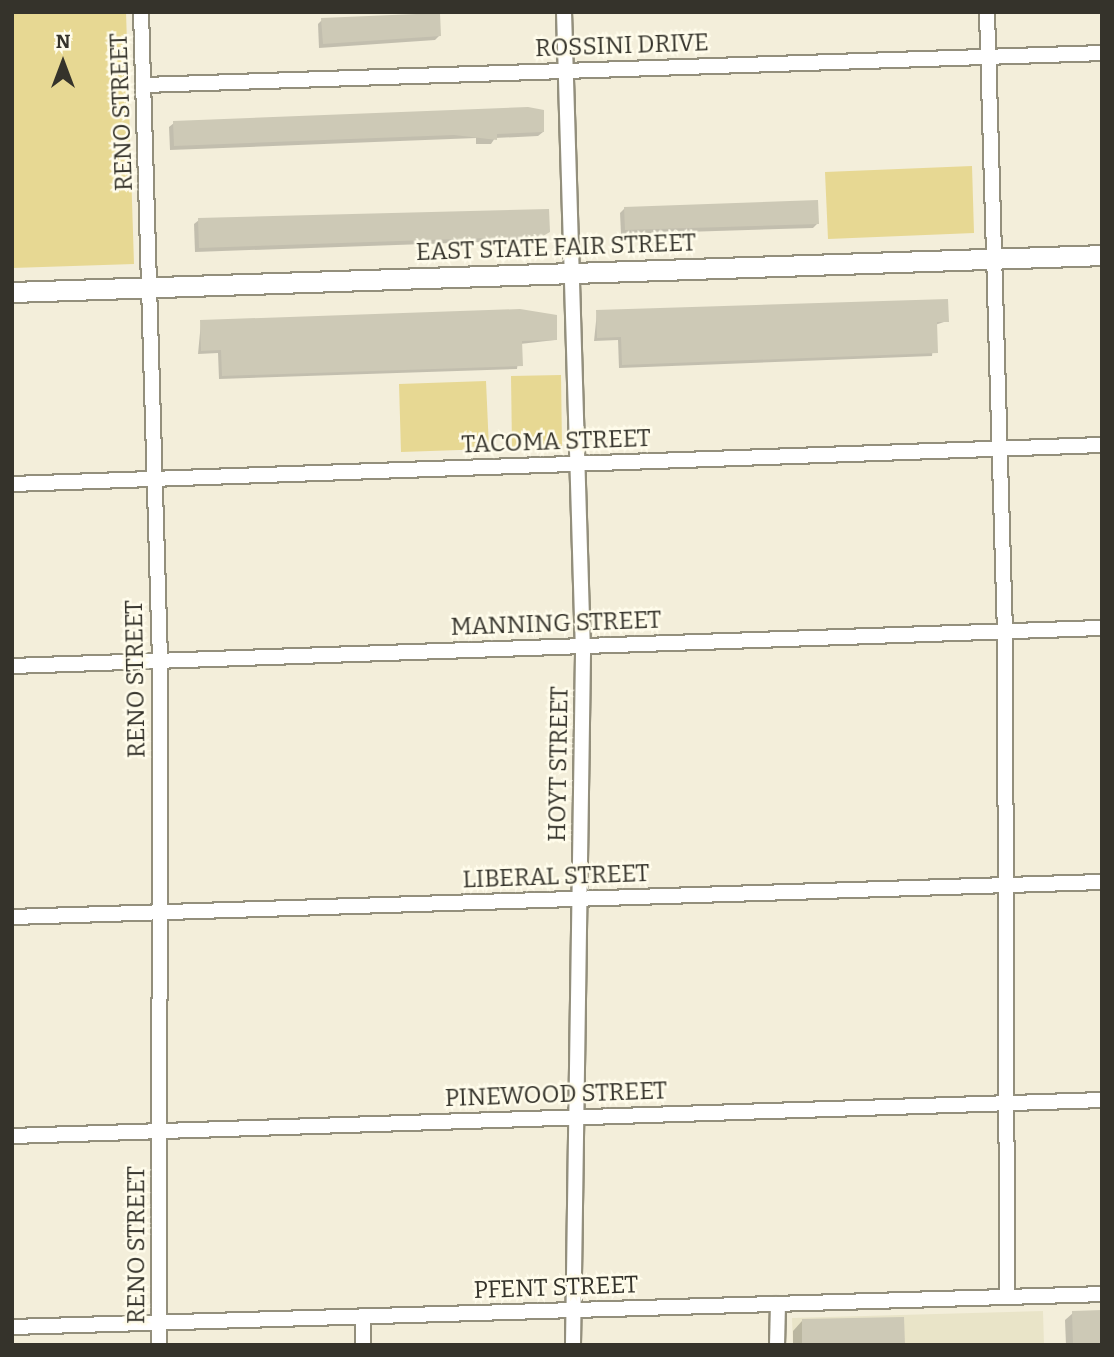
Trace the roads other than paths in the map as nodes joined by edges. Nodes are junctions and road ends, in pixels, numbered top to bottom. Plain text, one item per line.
1 (141, 12) edge
2 (564, 12) edge
3 (987, 12) edge
4 (1102, 53) edge
5 (988, 57) junction
6 (565, 71) junction
7 (144, 85) junction
8 (1102, 255) edge
9 (994, 259) junction
10 (573, 272) junction
11 (150, 288) junction
12 (12, 292) edge
13 (1102, 445) edge
14 (1002, 449) junction
15 (578, 464) junction
16 (155, 479) junction
17 (12, 484) edge
18 (1102, 628) edge
19 (1005, 632) junction
20 (582, 646) junction
21 (160, 660) junction
22 (12, 666) edge
23 (1102, 882) edge
24 (1007, 885) junction
25 (580, 899) junction
26 (160, 912) junction
27 (12, 917) edge
28 (1102, 1100) edge
29 (1008, 1103) junction
30 (576, 1117) junction
31 (159, 1130) junction
32 (12, 1136) edge
33 (1102, 1294) edge
34 (1007, 1297) junction
35 (778, 1304) junction
36 (574, 1310) junction
37 (363, 1317) junction
38 (159, 1323) junction
39 (12, 1327) edge
40 (159, 1345) edge
41 (363, 1345) edge
42 (573, 1345) edge
43 (777, 1345) edge

1 - 7 street, RENO STREET
2 - 6 street, HOYT STREET
3 - 5 street
4 - 5 street, ROSSINI DRIVE
5 - 6 street, ROSSINI DRIVE
5 - 9 street
6 - 7 street, ROSSINI DRIVE
6 - 10 street, HOYT STREET
7 - 11 street, RENO STREET
8 - 9 street, EAST STATE FAIR STREET
9 - 10 street, EAST STATE FAIR STREET
9 - 14 street
10 - 11 street, EAST STATE FAIR STREET
10 - 15 street, HOYT STREET
11 - 12 street, EAST STATE FAIR STREET
11 - 16 street, RENO STREET
13 - 14 street, TACOMA STREET
14 - 15 street, TACOMA STREET
14 - 19 street
15 - 16 street, TACOMA STREET
15 - 20 street, HOYT STREET
16 - 17 street, TACOMA STREET
16 - 21 street, RENO STREET
18 - 19 street, MANNING STREET
19 - 20 street, MANNING STREET
19 - 24 street
20 - 21 street, MANNING STREET
20 - 25 street, HOYT STREET
21 - 22 street, MANNING STREET
21 - 26 street, RENO STREET
23 - 24 street, LIBERAL STREET
24 - 25 street, LIBERAL STREET
24 - 29 street
25 - 26 street, LIBERAL STREET
25 - 30 street, HOYT STREET
26 - 27 street, LIBERAL STREET
26 - 31 street, RENO STREET
28 - 29 street, PINEWOOD STREET
29 - 30 street, PINEWOOD STREET
29 - 34 street
30 - 31 street, PINEWOOD STREET
30 - 36 street, HOYT STREET
31 - 32 street, PINEWOOD STREET
31 - 38 street, RENO STREET
33 - 34 street, PFENT STREET
34 - 35 street, PFENT STREET
35 - 36 street, PFENT STREET
35 - 43 street
36 - 37 street, PFENT STREET
36 - 42 street, HOYT STREET
37 - 38 street, PFENT STREET
37 - 41 street
38 - 39 street, PFENT STREET
38 - 40 street, RENO STREET

